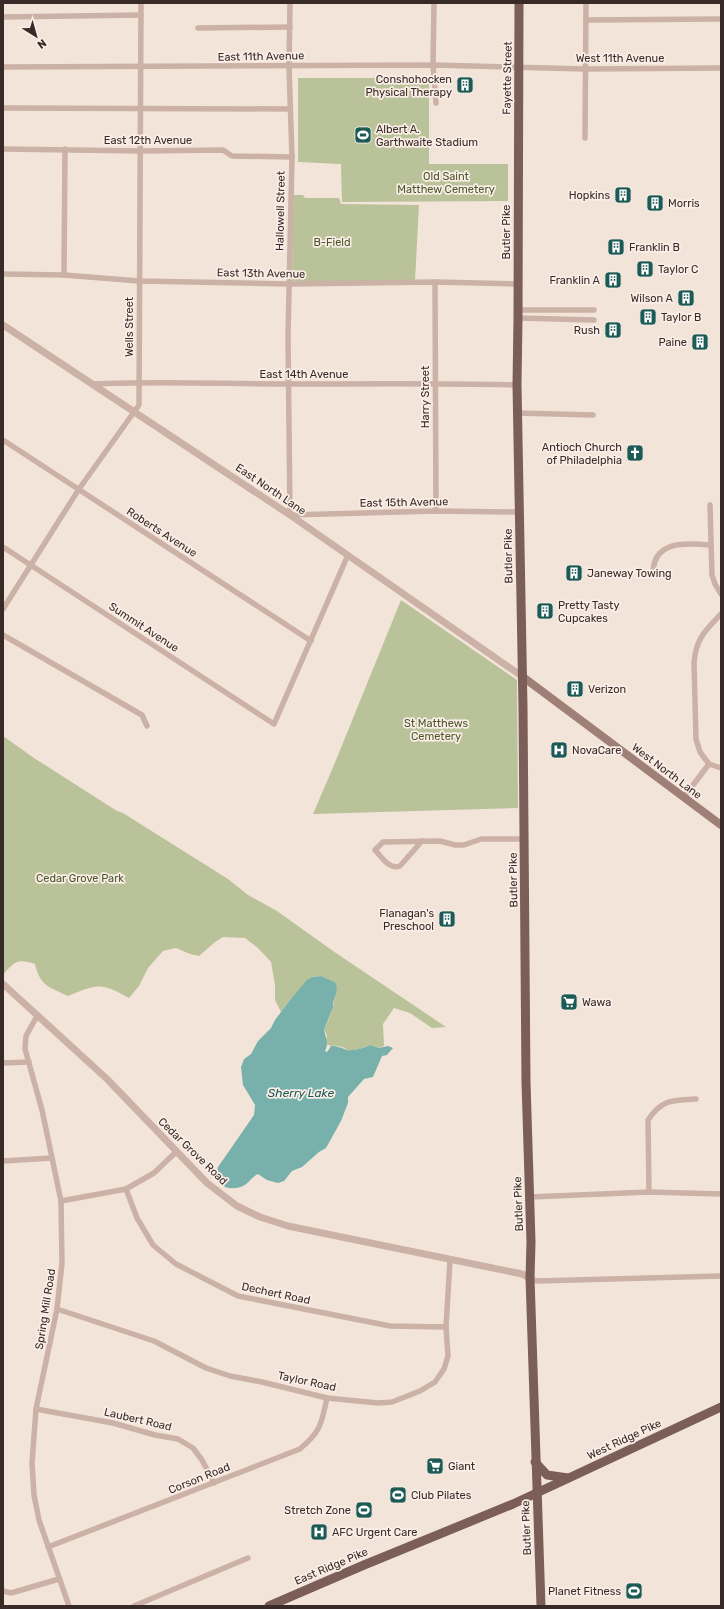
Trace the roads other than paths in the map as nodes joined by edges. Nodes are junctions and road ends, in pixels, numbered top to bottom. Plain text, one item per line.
1 (141, 3) edge
2 (290, 3) edge
3 (434, 3) edge
4 (519, 3) edge
5 (586, 3) edge
6 (142, 15) junction
7 (3, 17) edge
8 (721, 19) edge
9 (586, 20) junction
10 (290, 27) junction
11 (198, 28) dead end
12 (433, 64) junction
13 (289, 66) junction
14 (3, 67) edge
15 (142, 67) junction
16 (519, 67) junction
17 (721, 68) edge
18 (585, 69) junction
19 (436, 103) dead end
20 (3, 108) edge
21 (140, 108) junction
22 (290, 109) junction
23 (585, 138) dead end
24 (3, 149) edge
25 (65, 149) junction
26 (141, 151) junction
27 (518, 154) joint
28 (292, 157) junction
29 (3, 274) edge
30 (64, 275) junction
31 (139, 282) junction
32 (435, 282) junction
33 (290, 284) junction
34 (518, 284) junction
35 (594, 310) dead end
36 (518, 314) junction
37 (594, 320) dead end
38 (3, 325) edge
39 (140, 383) junction
40 (435, 383) junction
41 (92, 384) junction
42 (289, 384) junction
43 (517, 385) junction
44 (135, 412) junction
45 (517, 413) junction
46 (593, 415) dead end
47 (3, 440) edge
48 (79, 489) junction
49 (710, 505) dead end
50 (436, 511) junction
51 (519, 512) junction
52 (290, 515) junction
53 (710, 545) junction
54 (3, 547) edge
55 (348, 555) junction
56 (31, 566) junction
57 (653, 575) dead end
58 (721, 594) edge
59 (3, 609) edge
60 (721, 614) edge
61 (3, 635) edge
62 (311, 640) junction
63 (523, 677) junction
64 (147, 726) dead end
65 (709, 764) junction
66 (721, 768) edge
67 (684, 797) junction
68 (721, 825) edge
69 (524, 839) junction
70 (422, 841) junction
71 (3, 984) edge
72 (37, 1016) junction
73 (29, 1062) junction
74 (3, 1063) edge
75 (696, 1099) dead end
76 (176, 1152) junction
77 (52, 1158) junction
78 (3, 1161) edge
79 (126, 1189) junction
80 (650, 1192) junction
81 (721, 1194) edge
82 (530, 1197) junction
83 (61, 1201) junction
84 (450, 1260) junction
85 (721, 1276) edge
86 (530, 1278) junction
87 (57, 1310) junction
88 (446, 1327) junction
89 (328, 1398) junction
90 (721, 1407) edge
91 (36, 1409) junction
92 (535, 1462) junction
93 (569, 1478) junction
94 (214, 1483) junction
95 (537, 1493) junction
96 (48, 1547) junction
97 (248, 1558) dead end
98 (58, 1579) junction
99 (3, 1591) edge
100 (69, 1606) edge
101 (134, 1606) edge
102 (269, 1606) edge
103 (540, 1606) edge

1 - 6 street, Wells Street
2 - 10 street, Hallowell Street
3 - 12 street
4 - 16 main road, Fayette Street
5 - 9 street
6 - 7 street
6 - 15 street, Wells Street
8 - 9 street
9 - 18 street
10 - 11 street
10 - 13 street, Hallowell Street
12 - 13 street, East 11th Avenue
12 - 16 street, East 11th Avenue
12 - 19 street
13 - 15 street, East 11th Avenue
13 - 22 street, Hallowell Street
14 - 15 street, East 11th Avenue
15 - 21 street, Wells Street
16 - 18 street, West 11th Avenue
16 - 27 main road, Fayette Street
17 - 18 street, West 11th Avenue
18 - 23 street
20 - 21 street
21 - 22 street
21 - 26 street, Wells Street
22 - 28 street, Hallowell Street
24 - 25 street, East 12th Avenue
25 - 26 street, East 12th Avenue
25 - 30 street
26 - 28 street, East 12th Avenue
26 - 31 street, Wells Street
27 - 34 main road, Butler Pike
28 - 33 street, Hallowell Street
29 - 30 street, East 13th Avenue
30 - 31 street, East 13th Avenue
31 - 33 street, East 13th Avenue
31 - 39 street, Wells Street
32 - 33 street, East 13th Avenue
32 - 34 street, East 13th Avenue
32 - 40 street, Harry Street
33 - 42 street, Hallowell Street
34 - 36 main road, Butler Pike
35 - 36 street
36 - 37 street
36 - 43 main road, Butler Pike
38 - 41 street, East North Lane
39 - 41 street, East 14th Avenue
39 - 42 street, East 14th Avenue
39 - 44 street, Wells Street
40 - 42 street, East 14th Avenue
40 - 43 street, East 14th Avenue
40 - 50 street, Harry Street
41 - 44 street, East North Lane
42 - 52 street, Hallowell Street
43 - 45 main road, Butler Pike
44 - 48 street, Wells Street
44 - 52 street, East North Lane
45 - 46 street
45 - 51 main road, Butler Pike
47 - 48 street, Roberts Avenue
48 - 56 street, Wells Street
48 - 62 street, Roberts Avenue
49 - 53 street
50 - 51 street, East 15th Avenue
50 - 52 street, East 15th Avenue
51 - 63 main road, Butler Pike
52 - 55 street, East North Lane
53 - 57 street
53 - 58 street
54 - 56 street, Summit Avenue
55 - 62 street
55 - 63 street, East North Lane
56 - 59 street, Wells Street
56 - 62 street, Summit Avenue
60 - 65 street
61 - 64 street
63 - 67 main road, West North Lane
63 - 69 main road, Butler Pike
65 - 66 street
65 - 67 street
67 - 68 main road, West North Lane
69 - 70 street
69 - 82 main road, Butler Pike
70 - 70 street
71 - 72 street, Cedar Grove Road
72 - 73 street, Spring Mill Road
72 - 76 street, Cedar Grove Road
73 - 74 street
73 - 77 street, Spring Mill Road
75 - 80 street
76 - 79 street
76 - 84 street, Cedar Grove Road
77 - 78 street
77 - 83 street, Spring Mill Road
79 - 83 street
79 - 88 street, Dechert Road
80 - 81 street
80 - 82 street
82 - 86 main road, Butler Pike
83 - 87 street, Spring Mill Road
84 - 86 street, Cedar Grove Road
84 - 88 street, Taylor Road
85 - 86 street
86 - 92 main road, Butler Pike
87 - 89 street, Taylor Road
87 - 91 street, Spring Mill Road
88 - 89 street, Taylor Road
89 - 94 street, Corson Road
90 - 93 main road, West Ridge Pike
91 - 94 street, Laubert Road
91 - 96 street, Spring Mill Road
92 - 93 main road
92 - 95 main road, Butler Pike
93 - 95 main road, West Ridge Pike
94 - 96 street, Corson Road
95 - 102 main road, East Ridge Pike
95 - 103 main road, Butler Pike
96 - 98 street, Spring Mill Road
97 - 101 street
98 - 99 street
98 - 100 street, Spring Mill Road

